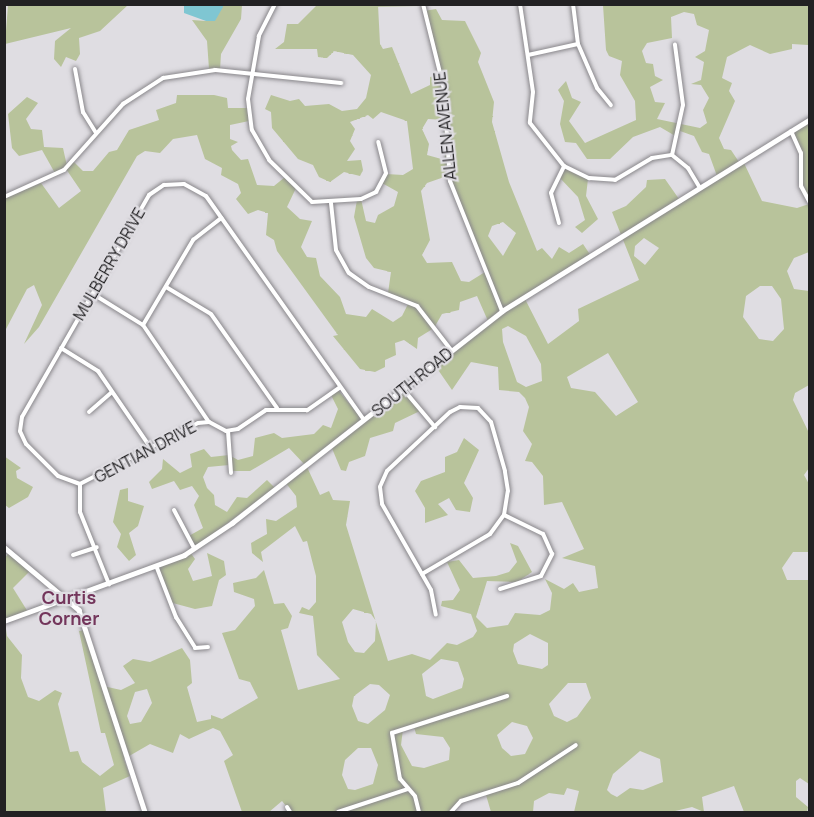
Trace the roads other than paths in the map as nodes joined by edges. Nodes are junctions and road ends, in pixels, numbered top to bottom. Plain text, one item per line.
1 (274, 4) edge
2 (423, 4) edge
3 (520, 4) edge
4 (573, 4) edge
5 (579, 44) junction
6 (675, 45) dead end
7 (528, 55) junction
8 (75, 69) dead end
9 (253, 74) junction
10 (341, 83) dead end
11 (611, 105) dead end
12 (810, 119) edge
13 (791, 130) junction
14 (96, 133) junction
15 (378, 142) dead end
16 (672, 155) junction
17 (564, 166) junction
18 (700, 188) junction
19 (4, 197) edge
20 (810, 202) edge
21 (331, 203) junction
22 (221, 218) junction
23 (559, 223) dead end
24 (166, 287) junction
25 (93, 294) junction
26 (502, 311) junction
27 (143, 325) junction
28 (61, 348) junction
29 (451, 350) junction
30 (339, 388) junction
31 (403, 389) junction
32 (112, 392) junction
33 (277, 409) junction
34 (89, 412) dead end
35 (364, 420) junction
36 (209, 422) junction
37 (435, 427) junction
38 (228, 431) junction
39 (150, 447) junction
40 (231, 472) dead end
41 (80, 484) junction
42 (174, 510) dead end
43 (504, 515) junction
44 (4, 547) edge
45 (97, 547) junction
46 (195, 548) junction
47 (73, 555) dead end
48 (157, 568) junction
49 (422, 574) junction
50 (110, 584) junction
51 (500, 589) dead end
52 (65, 599) junction
53 (436, 615) dead end
54 (4, 621) edge
55 (208, 647) dead end
56 (507, 696) dead end
57 (576, 745) dead end
58 (409, 789) junction
59 (287, 807) dead end
60 (145, 813) edge
61 (290, 813) edge
62 (338, 813) edge
63 (419, 813) edge
64 (451, 813) edge

1 - 9 street
2 - 26 street, ALLEN AVENUE
3 - 7 street
4 - 5 street
5 - 7 street
5 - 11 street
6 - 16 street
7 - 17 street
8 - 14 street
9 - 10 street
9 - 14 street
9 - 21 street
12 - 13 street, SOUTH ROAD
13 - 18 street, SOUTH ROAD
13 - 20 street
14 - 19 street
15 - 21 street
16 - 17 street
16 - 18 street
17 - 23 street
18 - 26 street, SOUTH ROAD
21 - 29 street
22 - 24 street
22 - 25 street, MULBERRY DRIVE
22 - 30 street, MULBERRY DRIVE
24 - 27 street
24 - 33 street
25 - 27 street
25 - 28 street, MULBERRY DRIVE
26 - 29 street, SOUTH ROAD
27 - 36 street
28 - 32 street
28 - 41 street, MULBERRY DRIVE
29 - 31 street, SOUTH ROAD
30 - 33 street
30 - 35 street, MULBERRY DRIVE
31 - 35 street, SOUTH ROAD
31 - 37 street
32 - 34 street
32 - 39 street
33 - 38 street
35 - 46 street, SOUTH ROAD
36 - 38 street, GENTIAN DRIVE
36 - 39 street, GENTIAN DRIVE
37 - 43 street
37 - 49 street
38 - 40 street
39 - 41 street, GENTIAN DRIVE
41 - 45 street
42 - 46 street
43 - 49 street
43 - 51 street
44 - 52 street
45 - 47 street
45 - 50 street
46 - 48 street, SOUTH ROAD
48 - 50 street, SOUTH ROAD
48 - 55 street
49 - 53 street
50 - 52 street, SOUTH ROAD
52 - 54 street, SOUTH ROAD
52 - 60 street
56 - 58 street
57 - 64 street
58 - 62 street
58 - 63 street
59 - 61 street

